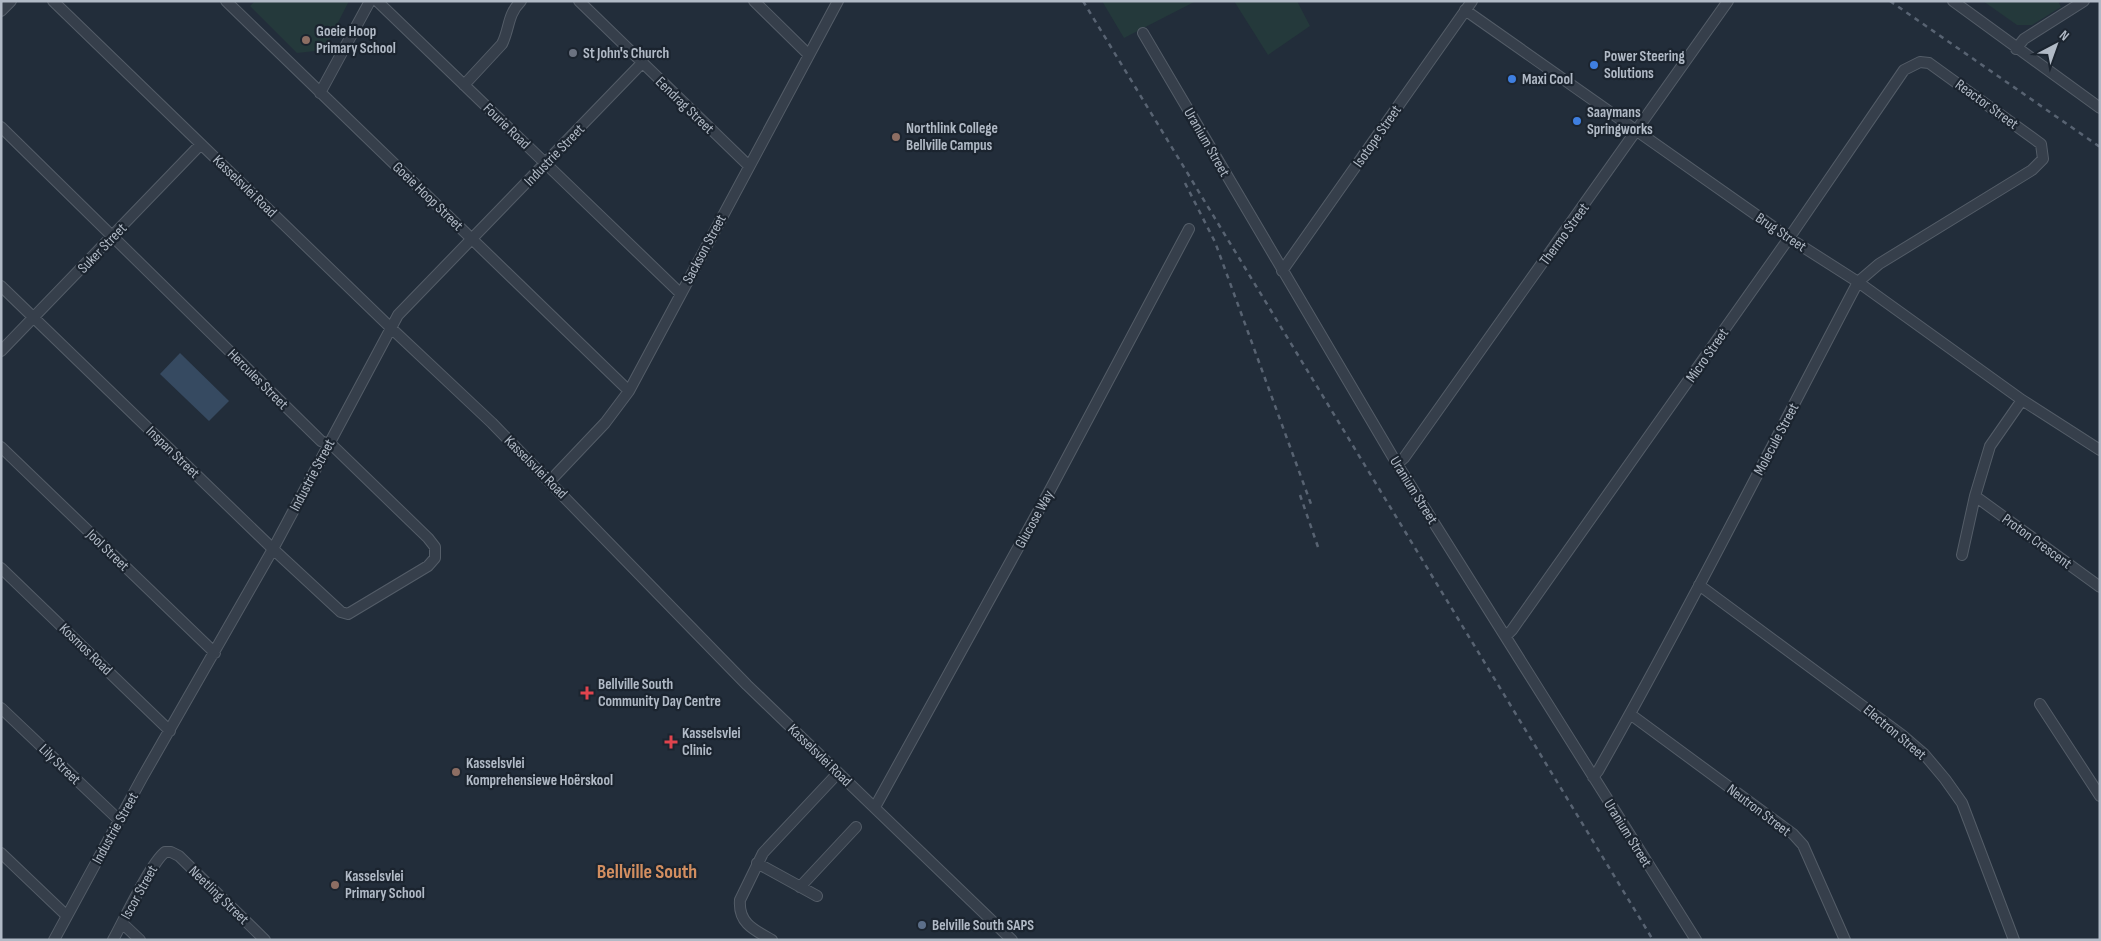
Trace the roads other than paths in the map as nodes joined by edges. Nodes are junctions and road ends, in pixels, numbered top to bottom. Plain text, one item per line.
1 (11, 1) edge
2 (53, 1) edge
3 (226, 1) edge
4 (370, 1) edge
5 (377, 1) edge
6 (521, 1) edge
7 (579, 1) edge
8 (754, 1) edge
9 (838, 1) edge
10 (1472, 1) edge
11 (1728, 1) edge
12 (1953, 1) edge
13 (2084, 1) edge
14 (1466, 10) junction
15 (1, 11) edge
16 (1143, 33) dead end
17 (2016, 48) junction
18 (809, 55) junction
19 (642, 64) junction
20 (1904, 70) joint
21 (464, 85) junction
22 (320, 92) junction
23 (2100, 108) edge
24 (1, 127) edge
25 (1637, 132) junction
26 (201, 144) junction
27 (546, 164) junction
28 (749, 166) junction
29 (2032, 170) joint
30 (1189, 229) dead end
31 (113, 236) junction
32 (472, 238) junction
33 (1789, 238) junction
34 (1282, 271) junction
35 (1858, 282) junction
36 (1, 286) edge
37 (680, 293) junction
38 (34, 318) junction
39 (390, 328) junction
40 (1, 351) edge
41 (629, 391) junction
42 (2022, 400) junction
43 (329, 445) junction
44 (1, 447) edge
45 (2100, 450) edge
46 (1397, 464) junction
47 (550, 481) junction
48 (1975, 496) junction
49 (273, 549) junction
50 (1962, 555) dead end
51 (1, 568) edge
52 (1699, 585) junction
53 (2100, 587) edge
54 (348, 614) joint
55 (1506, 636) junction
56 (215, 653) junction
57 (2040, 704) dead end
58 (1, 708) edge
59 (1630, 714) junction
60 (170, 731) junction
61 (838, 773) junction
62 (1593, 776) junction
63 (2100, 796) edge
64 (875, 807) junction
65 (119, 820) junction
66 (856, 827) dead end
67 (171, 852) joint
68 (1, 853) edge
69 (757, 863) junction
70 (800, 887) junction
71 (817, 896) dead end
72 (67, 916) junction
73 (122, 923) junction
74 (54, 940) edge
75 (113, 940) edge
76 (140, 940) edge
77 (265, 940) edge
78 (772, 940) edge
79 (1012, 940) edge
80 (1696, 940) edge
81 (1845, 940) edge
82 (2014, 940) edge

1 - 15 street
2 - 26 street, Kasselsvlei Road
3 - 22 street, Goeie Hoop Street
4 - 22 street
5 - 21 street, Fourie Road
6 - 21 street
7 - 19 street, Eendrag Street
8 - 18 street
9 - 18 street, Sackson Street
10 - 14 street, Isotope Street
11 - 25 street, Thermo Street
12 - 17 street
13 - 17 street
14 - 25 street, Brug Street
14 - 34 street, Isotope Street
16 - 34 street, Uranium Street
17 - 23 street
18 - 28 street, Sackson Street
19 - 27 street, Industrie Street
19 - 28 street, Eendrag Street
20 - 29 street, Reactor Street
20 - 33 street, Micro Street
21 - 27 street, Fourie Road
22 - 32 street, Goeie Hoop Street
24 - 31 street, Hercules Street
25 - 33 street, Brug Street
25 - 46 street, Thermo Street
26 - 31 street, Suker Street
26 - 39 street, Kasselsvlei Road
27 - 32 street, Industrie Street
27 - 37 street, Fourie Road
28 - 37 street, Sackson Street
29 - 35 street, Molecule Street
30 - 64 street, Glucose Way
31 - 38 street, Suker Street
31 - 43 street, Hercules Street
32 - 39 street, Industrie Street
32 - 41 street, Goeie Hoop Street
33 - 35 street, Brug Street
33 - 55 street, Micro Street
34 - 46 street, Uranium Street
35 - 42 street, Brug Street
35 - 52 street, Molecule Street
36 - 38 street, Inspan Street
37 - 41 street, Sackson Street
38 - 40 street, Suker Street
38 - 49 street, Inspan Street
39 - 43 street, Industrie Street
39 - 47 street, Kasselsvlei Road
41 - 47 street, Sackson Street
42 - 45 street, Brug Street
42 - 48 street
43 - 49 street, Industrie Street
43 - 54 street, Hercules Street
44 - 56 street, Jool Street
46 - 55 street, Uranium Street
47 - 61 street, Kasselsvlei Road
48 - 50 street
48 - 53 street, Proton Crescent
49 - 54 street, Inspan Street
49 - 56 street, Industrie Street
51 - 60 street, Kosmos Road
52 - 59 street, Molecule Street
52 - 82 street, Electron Street
55 - 62 street, Uranium Street
56 - 60 street, Industrie Street
57 - 63 street
58 - 65 street, Lily Street
59 - 62 street, Molecule Street
59 - 81 street, Neutron Street
60 - 65 street, Industrie Street
61 - 64 street, Kasselsvlei Road
61 - 69 street
62 - 80 street, Uranium Street
64 - 79 street, Kasselsvlei Road
65 - 72 street, Industrie Street
66 - 70 street
67 - 73 street, Iscor Street
67 - 77 street, Neetling Street
68 - 72 street
69 - 70 street
69 - 78 street
70 - 71 street
72 - 74 street, Industrie Street
73 - 75 street, Iscor Street
73 - 76 street

